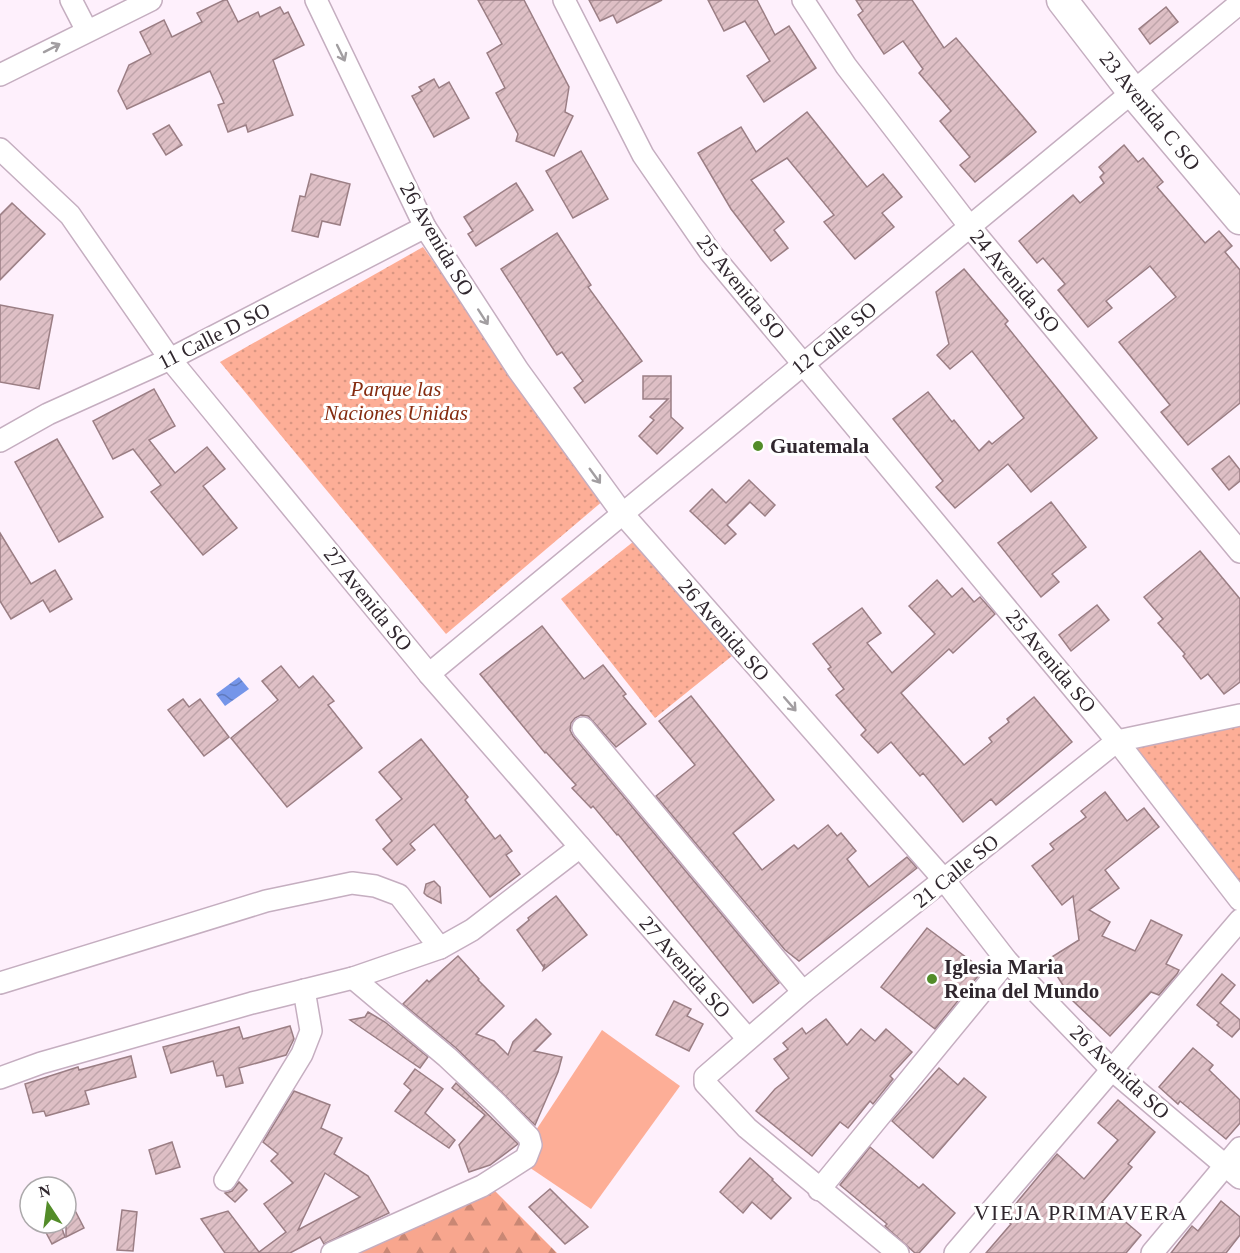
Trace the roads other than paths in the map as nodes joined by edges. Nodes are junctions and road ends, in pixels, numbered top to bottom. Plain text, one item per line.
1 (71, 0) edge
2 (151, 0) edge
3 (316, 0) edge
4 (564, 0) edge
5 (803, 0) edge
6 (1062, 0) edge
7 (1240, 3) edge
8 (87, 31) junction
9 (0, 75) edge
10 (1132, 91) junction
11 (0, 149) edge
12 (1240, 219) edge
13 (425, 227) junction
14 (970, 227) junction
15 (170, 359) junction
16 (803, 363) junction
17 (0, 441) edge
18 (622, 513) junction
19 (1240, 552) edge
20 (429, 674) junction
21 (1240, 715) edge
22 (583, 728) dead end
23 (1117, 741) junction
24 (580, 847) junction
25 (945, 881) junction
26 (1240, 900) edge
27 (1240, 920) edge
28 (440, 948) junction
29 (1007, 961) junction
30 (353, 978) junction
31 (0, 983) edge
32 (304, 990) junction
33 (803, 992) junction
34 (748, 1040) junction
35 (1112, 1069) junction
36 (0, 1078) edge
37 (1240, 1148) edge
38 (1232, 1172) edge
39 (225, 1180) dead end
40 (819, 1190) junction
41 (332, 1253) edge
42 (898, 1253) edge
43 (954, 1253) edge
44 (1152, 1253) edge

1 - 8 street
2 - 8 street
3 -> 13 street, 26 Avenida SO
4 - 16 street, 25 Avenida SO
5 - 14 street, 24 Avenida SO
6 - 10 street, 23 Avenida C SO
7 - 10 street, 12 Calle SO
9 -> 8 street
10 - 12 street, 23 Avenida C SO
10 - 14 street, 12 Calle SO
11 - 15 street, 27 Avenida SO
13 - 15 street, 11 Calle D SO
13 -> 18 street, 26 Avenida SO
14 - 16 street, 12 Calle SO
14 - 19 street, 24 Avenida SO
15 - 17 street, 11 Calle D SO
15 - 20 street, 27 Avenida SO
16 - 18 street, 12 Calle SO
16 - 23 street, 25 Avenida SO
18 - 20 street, 12 Calle SO
18 -> 25 street, 26 Avenida SO
20 - 24 street, 27 Avenida SO
21 - 23 street, 21 Calle SO
22 - 33 street
23 - 25 street, 21 Calle SO
23 - 26 street, 25 Avenida SO
24 - 28 street
24 - 34 street, 27 Avenida SO
25 - 29 street, 26 Avenida SO
25 - 33 street, 21 Calle SO
27 - 35 street
28 - 30 street
28 - 31 street
29 - 35 street, 26 Avenida SO
29 - 40 street
30 - 32 street
30 - 41 street
32 - 36 street
32 - 39 street
33 - 34 street, 21 Calle SO
34 - 40 street, 21 Calle SO
35 - 38 street, 26 Avenida SO
35 - 43 street
37 - 38 street
38 - 44 street
40 - 42 street

